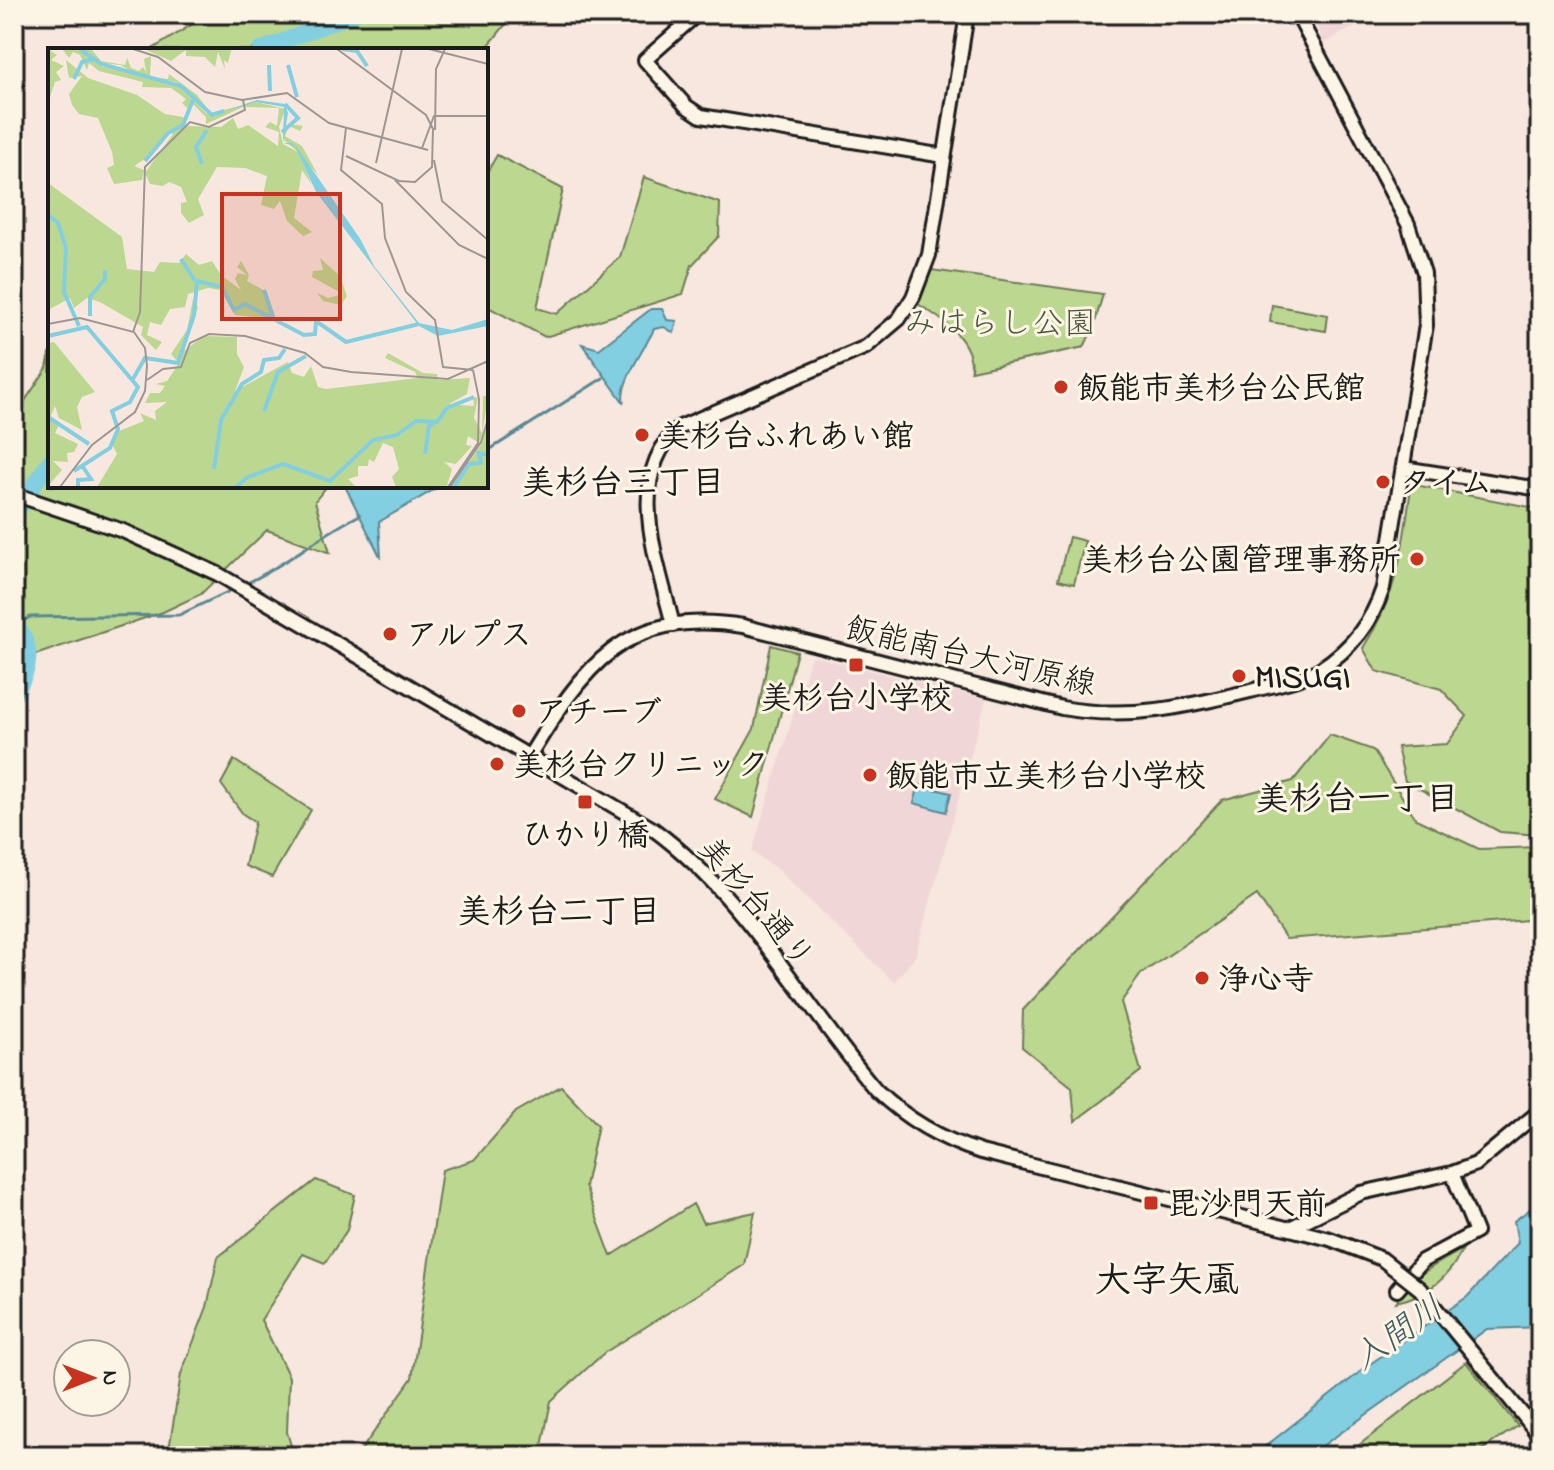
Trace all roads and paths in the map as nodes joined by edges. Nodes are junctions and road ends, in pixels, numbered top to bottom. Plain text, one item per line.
1 (697, 14) edge
2 (967, 14) edge
3 (1297, 14) edge
4 (944, 156) junction
5 (1403, 468) junction
6 (1540, 489) edge
7 (14, 494) edge
8 (673, 625) junction
9 (529, 757) junction
10 (1540, 1111) edge
11 (1452, 1173) junction
12 (1290, 1228) junction
13 (1397, 1290) dead end
14 (1540, 1437) edge

1 - 4 street
2 - 4 street
3 - 5 street, 飯能南台大河原線
4 - 8 street
5 - 6 street
5 - 8 street, 飯能南台大河原線
7 - 9 street, 美杉台通り
8 - 9 street, 飯能南台大河原線
9 - 12 street, 美杉台通り
10 - 11 street
11 - 12 street
11 - 13 street
12 - 14 street, 美杉台通り, bridge

